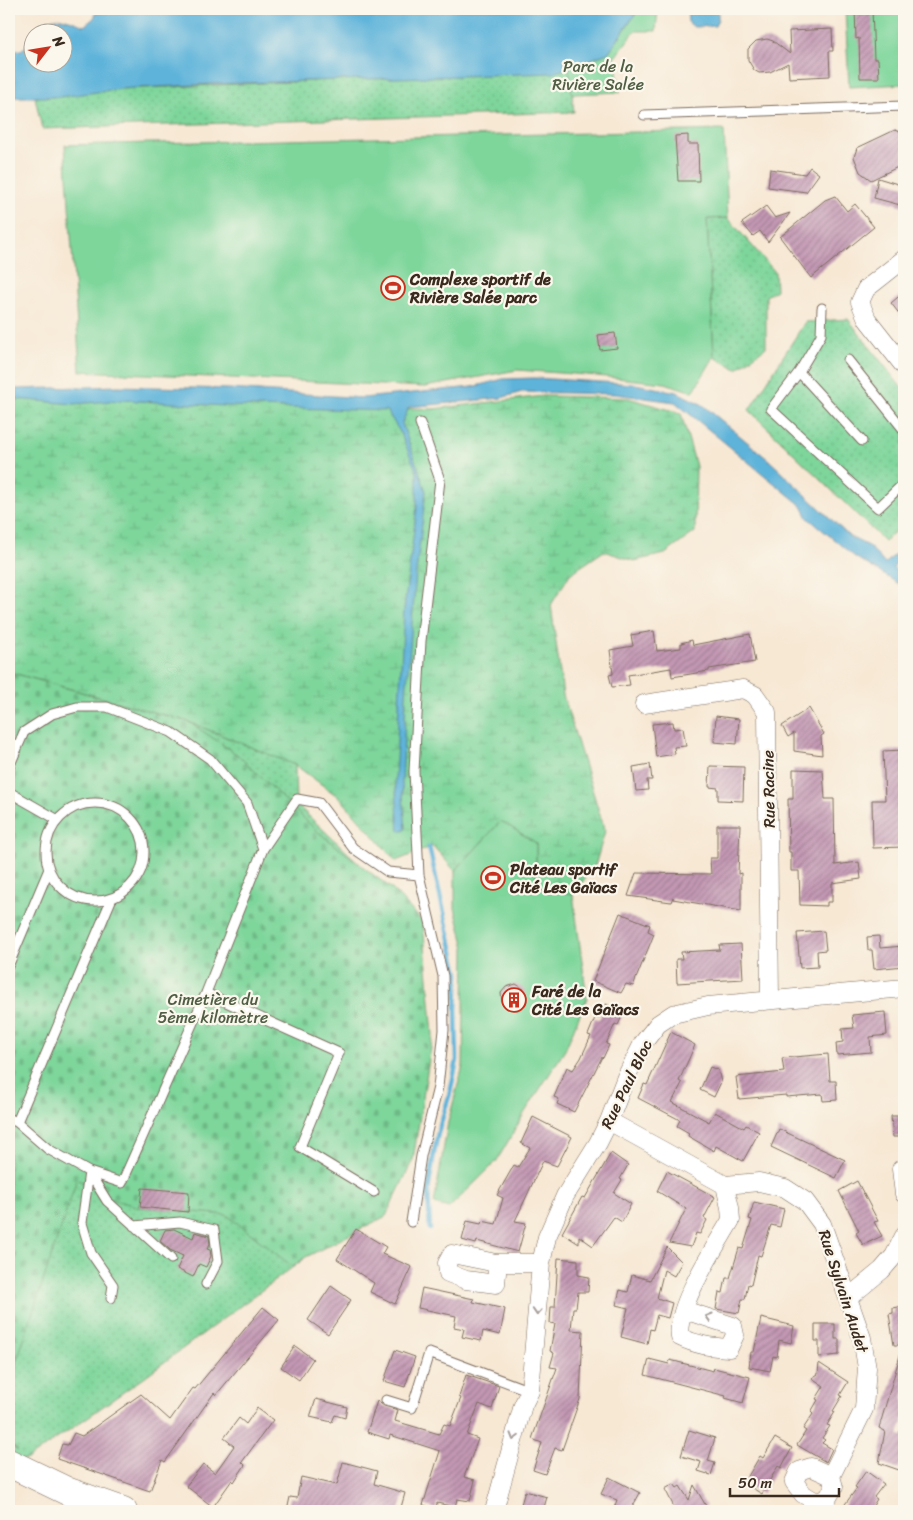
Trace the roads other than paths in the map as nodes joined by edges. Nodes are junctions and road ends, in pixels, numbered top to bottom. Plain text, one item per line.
1 (904, 106) edge
2 (644, 115) dead end
3 (904, 259) edge
4 (822, 308) dead end
5 (848, 360) dead end
6 (904, 366) edge
7 (799, 372) junction
8 (420, 423) dead end
9 (904, 430) edge
10 (862, 441) dead end
11 (904, 483) edge
12 (644, 704) dead end
13 (9, 768) edge
14 (9, 792) edge
15 (58, 820) junction
16 (263, 850) junction
17 (49, 869) junction
18 (419, 875) junction
19 (112, 898) junction
20 (9, 964) edge
21 (904, 988) edge
22 (206, 993) junction
23 (770, 1000) junction
24 (13, 1121) edge
25 (608, 1121) junction
26 (904, 1168) edge
27 (89, 1172) junction
28 (725, 1184) junction
29 (374, 1192) dead end
30 (904, 1194) edge
31 (411, 1222) dead end
32 (134, 1226) junction
33 (904, 1236) edge
34 (171, 1260) dead end
35 (496, 1263) dead end
36 (541, 1263) junction
37 (206, 1284) dead end
38 (111, 1298) dead end
39 (848, 1298) junction
40 (684, 1310) dead end
41 (530, 1391) junction
42 (386, 1400) dead end
43 (9, 1453) edge
44 (20, 1468) edge
45 (830, 1476) dead end
46 (123, 1511) edge
47 (494, 1511) edge

1 - 2 lane
3 - 6 street
4 - 7 lane
5 - 9 lane
7 - 10 lane
7 - 11 lane
8 - 18 lane
12 - 23 street, Rue Racine
13 - 16 lane
14 - 15 lane
15 - 17 lane
15 - 19 lane
16 - 18 lane
16 - 22 lane
17 - 19 lane
17 - 20 lane
18 - 31 lane
19 - 24 lane
21 - 23 street, Rue Paul Bloc
22 - 27 lane
22 - 29 lane
23 - 25 street, Rue Paul Bloc
24 - 27 lane
25 - 28 street
25 - 36 street, Rue Paul Bloc
26 - 30 street
27 - 32 lane
27 - 38 lane
28 - 39 street, Rue Sylvain Audet
28 - 40 street
32 - 34 lane
32 - 37 lane
33 - 39 street
35 - 36 street
36 -> 41 street, Rue Paul Bloc
39 - 45 street, Rue Sylvain Audet
41 - 42 lane
41 -> 47 street, Rue Paul Bloc
43 - 44 lane
44 - 46 main road

